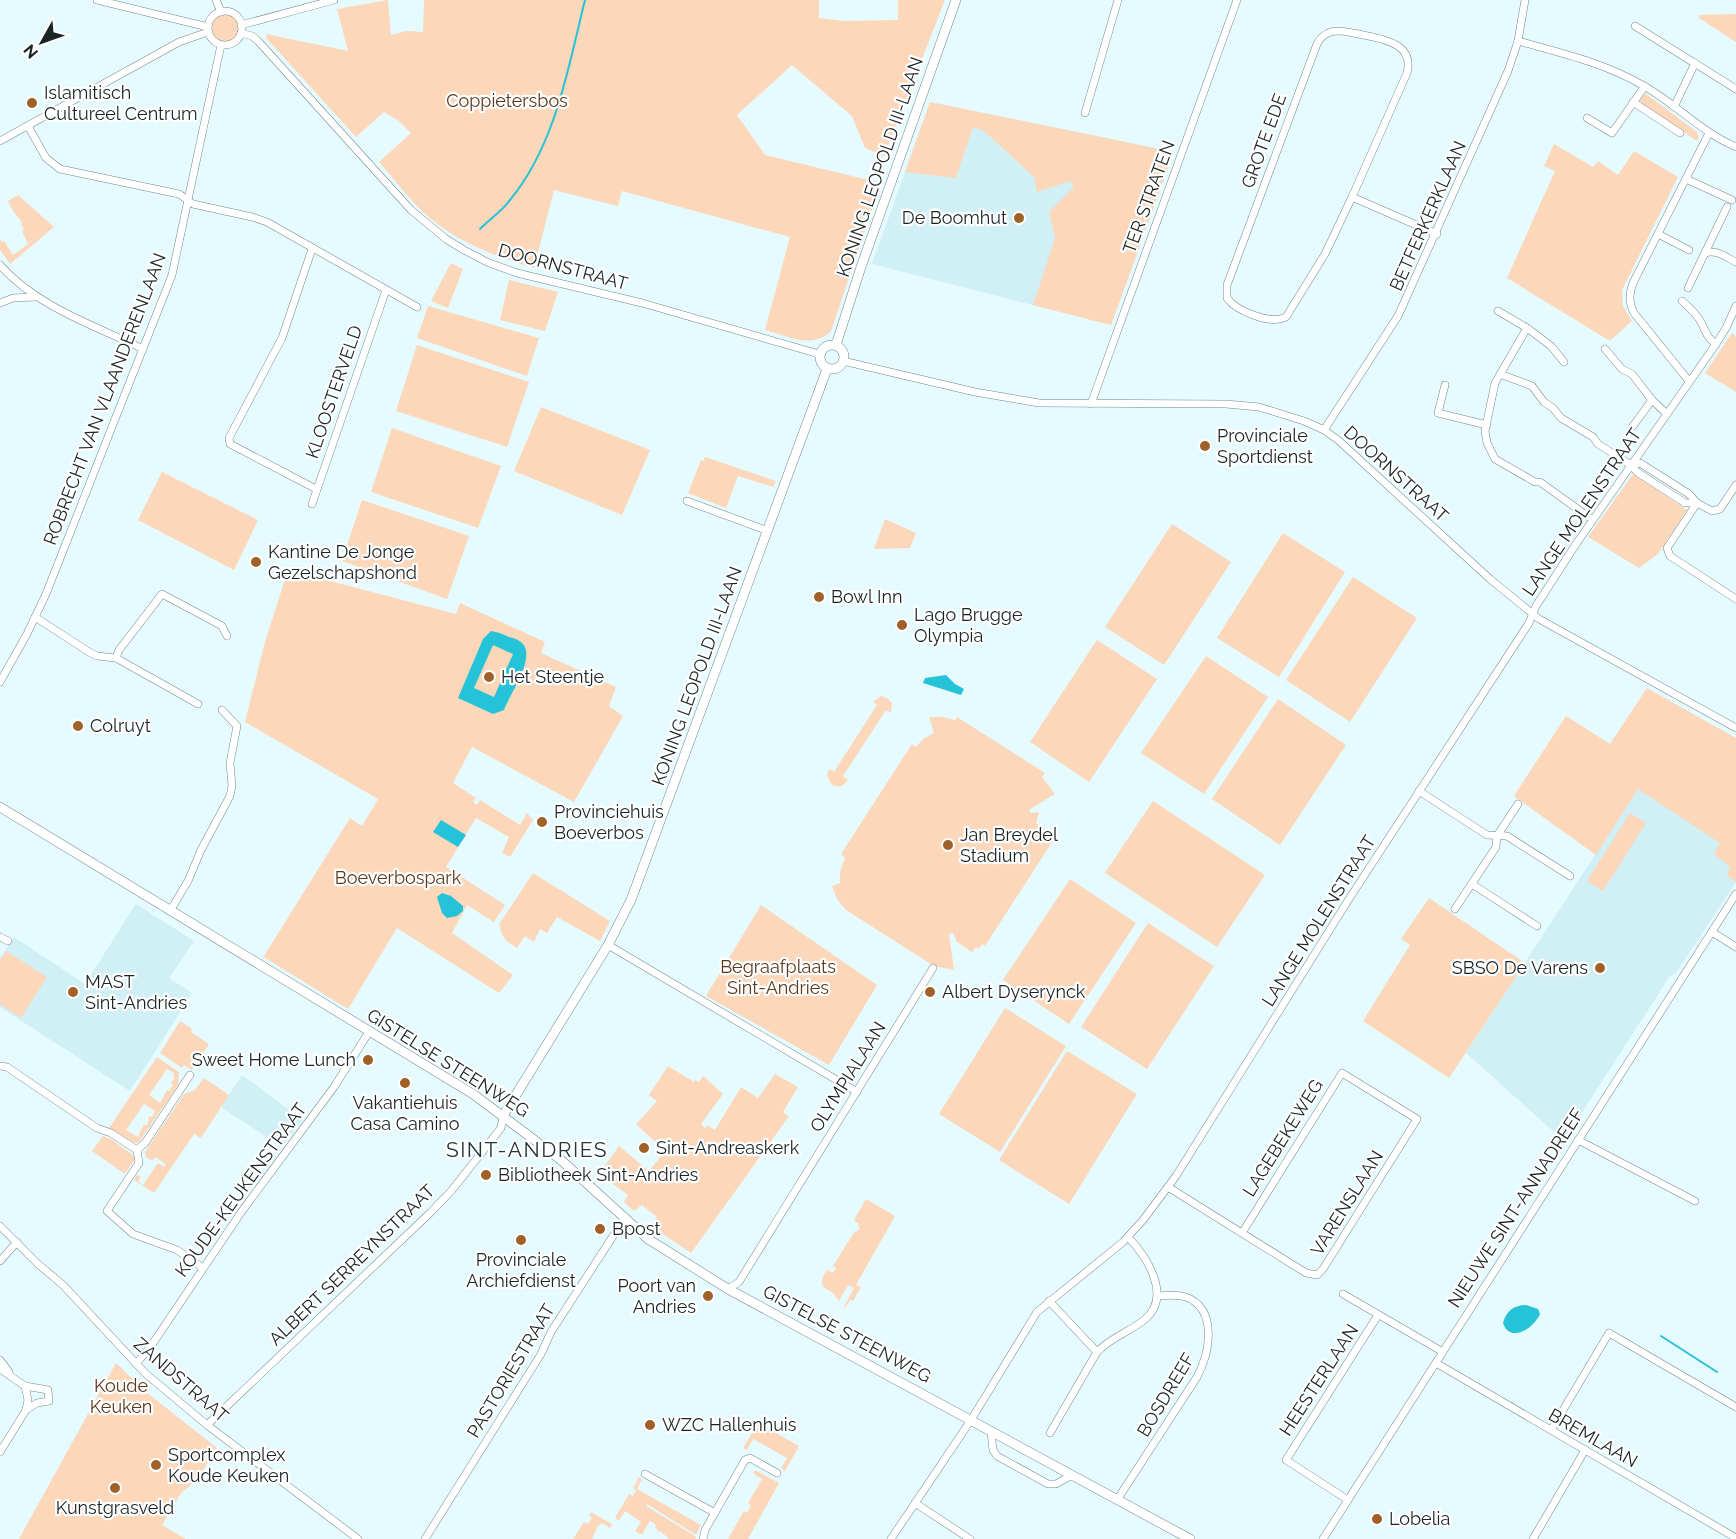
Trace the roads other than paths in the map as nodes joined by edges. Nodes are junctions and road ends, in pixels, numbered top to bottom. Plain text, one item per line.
1 (97, 0) edge
2 (216, 0) edge
3 (334, 0) edge
4 (956, 0) edge
5 (1118, 0) edge
6 (1237, 0) edge
7 (1525, 0) edge
8 (221, 12) junction
9 (1635, 26) dead end
10 (241, 29) junction
11 (208, 30) junction
12 (1518, 41) junction
13 (220, 45) junction
14 (1695, 63) junction
15 (1645, 86) junction
16 (1736, 89) edge
17 (1633, 102) junction
18 (1674, 107) junction
19 (1085, 113) dead end
20 (1587, 118) dead end
21 (27, 126) junction
22 (1680, 133) dead end
23 (1709, 133) junction
24 (0, 141) edge
25 (1736, 147) edge
26 (1686, 179) junction
27 (1352, 197) junction
28 (189, 200) junction
29 (1732, 200) dead end
30 (1727, 207) dead end
31 (1437, 234) junction
32 (1658, 234) junction
33 (312, 249) junction
34 (1689, 250) dead end
35 (1705, 253) junction
36 (1736, 262) edge
37 (0, 265) edge
38 (1688, 288) dead end
39 (386, 290) junction
40 (36, 297) junction
41 (1682, 301) dead end
42 (0, 303) edge
43 (1736, 306) edge
44 (417, 308) dead end
45 (1498, 311) dead end
46 (1527, 328) junction
47 (1716, 344) junction
48 (836, 345) junction
49 (143, 348) junction
50 (1605, 349) dead end
51 (819, 354) junction
52 (843, 361) junction
53 (1564, 362) dead end
54 (827, 369) junction
55 (1500, 374) junction
56 (1689, 381) junction
57 (1445, 385) dead end
58 (1652, 400) junction
59 (1091, 404) junction
60 (1667, 414) junction
61 (1486, 425) junction
62 (1633, 426) dead end
63 (1324, 430) junction
64 (1631, 465) junction
65 (1736, 484) edge
66 (316, 489) junction
67 (687, 501) dead end
68 (1697, 503) junction
69 (312, 504) dead end
70 (1593, 519) junction
71 (768, 531) junction
72 (1736, 599) edge
73 (1533, 615) junction
74 (35, 618) junction
75 (227, 636) dead end
76 (116, 658) junction
77 (0, 682) edge
78 (198, 704) dead end
79 (222, 710) dead end
80 (1736, 728) edge
81 (1419, 791) junction
82 (1518, 804) dead end
83 (0, 807) edge
84 (1497, 836) junction
85 (1570, 876) dead end
86 (1472, 884) junction
87 (1736, 894) edge
88 (1455, 909) dead end
89 (170, 911) junction
90 (1537, 927) dead end
91 (1712, 932) junction
92 (0, 937) edge
93 (8, 941) dead end
94 (608, 945) junction
95 (1736, 946) edge
96 (933, 968) dead end
97 (369, 1032) junction
98 (0, 1066) edge
99 (190, 1076) dead end
100 (856, 1092) junction
101 (503, 1116) junction
102 (1417, 1119) joint
103 (1578, 1140) junction
104 (137, 1150) junction
105 (1168, 1187) junction
106 (1695, 1201) dead end
107 (624, 1219) junction
108 (0, 1226) edge
109 (1242, 1233) junction
110 (1128, 1237) junction
111 (17, 1242) junction
112 (0, 1261) edge
113 (203, 1268) junction
114 (728, 1289) junction
115 (1343, 1294) dead end
116 (1158, 1296) junction
117 (1049, 1301) junction
118 (1378, 1315) junction
119 (1097, 1352) junction
120 (1443, 1352) junction
121 (0, 1360) edge
122 (1436, 1363) junction
123 (136, 1364) junction
124 (0, 1369) edge
125 (12, 1376) junction
126 (25, 1386) junction
127 (1736, 1407) edge
128 (26, 1410) junction
129 (971, 1420) junction
130 (207, 1425) junction
131 (1551, 1430) junction
132 (991, 1432) junction
133 (1050, 1433) dead end
134 (1585, 1450) junction
135 (0, 1452) edge
136 (777, 1473) dead end
137 (645, 1474) dead end
138 (1072, 1475) junction
139 (1117, 1500) junction
140 (1348, 1500) junction
141 (915, 1503) junction
142 (715, 1513) junction
143 (1736, 1538) edge
144 (358, 1539) edge
145 (425, 1539) edge
146 (703, 1539) edge
147 (891, 1539) edge
148 (970, 1539) edge
149 (1190, 1539) edge
150 (1323, 1539) edge
151 (1533, 1539) edge

1 - 11 street
2 - 8 street
3 - 10 street
4 - 48 main road, KONING LEOPOLD III-LAAN
5 - 19 street
6 - 59 street, TER STRATEN
7 - 12 street, BETFERKERKLAAN
8 - 10 street
8 - 11 street
9 - 14 street
10 - 13 street
10 - 51 street, DOORNSTRAAT
11 - 13 street
11 - 21 street
12 - 15 street
12 - 31 street, BETFERKERKLAAN
13 - 28 street, ROBRECHT VAN VLAANDERENLAAN
14 - 16 street
14 - 18 street
15 - 17 street
15 - 18 street
17 - 20 street
17 - 22 street
18 - 23 street
21 - 24 street
21 - 28 street
23 - 25 street
23 - 26 street
26 - 29 street
26 - 32 street
27 - 27 street, GROTE EDE
27 - 31 street
28 - 33 street
28 - 49 street, ROBRECHT VAN VLAANDERENLAAN
30 - 35 street
31 - 63 street, BETFERKERKLAAN
32 - 34 street
32 - 56 street
33 - 39 street
33 - 66 street
35 - 36 street
35 - 38 street
37 - 40 street
39 - 44 street
39 - 66 street, KLOOSTERVELD
40 - 42 street
40 - 49 street
41 - 47 street
43 - 47 street, LANGE MOLENSTRAAT
45 - 46 street
46 - 53 street
46 - 55 street
47 - 56 street, LANGE MOLENSTRAAT
48 - 51 main road
48 - 52 main road
49 - 74 street, ROBRECHT VAN VLAANDERENLAAN
50 - 58 street
51 - 54 main road
52 - 54 main road
52 - 59 street, DOORNSTRAAT
54 - 71 main road, KONING LEOPOLD III-LAAN
55 - 61 street
55 - 64 street
56 - 60 street, LANGE MOLENSTRAAT
57 - 61 street
58 - 60 street
58 - 62 street, LANGE MOLENSTRAAT
59 - 63 street, DOORNSTRAAT
60 - 64 street, LANGE MOLENSTRAAT
61 - 70 street
63 - 73 street, DOORNSTRAAT
64 - 68 street
64 - 70 street, LANGE MOLENSTRAAT
65 - 68 street
66 - 69 street, KLOOSTERVELD
67 - 71 street
68 - 72 street
70 - 73 street, LANGE MOLENSTRAAT
71 - 94 main road, KONING LEOPOLD III-LAAN
73 - 80 street, DOORNSTRAAT
73 - 81 street, LANGE MOLENSTRAAT
74 - 76 street
74 - 77 street, ROBRECHT VAN VLAANDERENLAAN
75 - 76 street
76 - 78 street
79 - 89 street
81 - 84 street
81 - 105 street, LANGE MOLENSTRAAT
82 - 84 street
83 - 89 main road, GISTELSE STEENWEG
84 - 85 street
84 - 86 street
86 - 88 street
86 - 90 street
87 - 91 street, NIEUWE SINT-ANNADREEF
89 - 97 main road, GISTELSE STEENWEG
91 - 95 street
91 - 103 street, NIEUWE SINT-ANNADREEF
92 - 93 street
94 - 100 street
94 - 101 main road, KONING LEOPOLD III-LAAN
96 - 100 street, OLYMPIALAAN
97 - 101 main road, GISTELSE STEENWEG
97 - 113 street, KOUDE-KEUKENSTRAAT
98 - 104 street
99 - 104 street
100 - 114 street, OLYMPIALAAN
101 - 107 main road, GISTELSE STEENWEG
101 - 130 street, ALBERT SERREYNSTRAAT
102 - 109 street, VARENSLAAN
102 - 109 street, LAGEBEKEWEG
103 - 106 street
103 - 120 street, NIEUWE SINT-ANNADREEF
104 - 113 street
105 - 109 street, VARENSLAAN
105 - 110 street, LANGE MOLENSTRAAT
107 - 114 main road, GISTELSE STEENWEG
107 - 145 street, PASTORIESTRAAT
108 - 111 street, ZANDSTRAAT
110 - 116 street
110 - 117 street, LANGE MOLENSTRAAT
111 - 112 street
111 - 123 street, ZANDSTRAAT
113 - 123 street, KOUDE-KEUKENSTRAAT
114 - 129 main road, GISTELSE STEENWEG
115 - 118 street, HEESTERLAAN
116 - 119 street
116 - 139 street, BOSDREEF
117 - 119 street
117 - 129 street, LANGE MOLENSTRAAT
118 - 120 street, HEESTERLAAN
118 - 140 street, HEESTERLAAN
119 - 133 street
120 - 122 street, NIEUWE SINT-ANNADREEF
121 - 125 street
122 - 131 street, BREMLAAN
122 - 140 street, NIEUWE SINT-ANNADREEF
123 - 130 street, ZANDSTRAAT
124 - 125 street
125 - 126 street
126 - 128 street
126 - 128 street
127 - 131 street
128 - 135 street
129 - 132 main road, GISTELSE STEENWEG
129 - 141 street, LANGE MOLENSTRAAT
130 - 144 street, ZANDSTRAAT
131 - 134 street, BREMLAAN
132 - 138 main road, GISTELSE STEENWEG
132 - 138 street
134 - 143 street, BREMLAAN
134 - 151 street
136 - 142 street
137 - 142 street
138 - 139 main road, GISTELSE STEENWEG
139 - 149 main road, GISTELSE STEENWEG
140 - 150 street, NIEUWE SINT-ANNADREEF
141 - 147 street, LANGE MOLENSTRAAT
141 - 148 street
142 - 146 street

